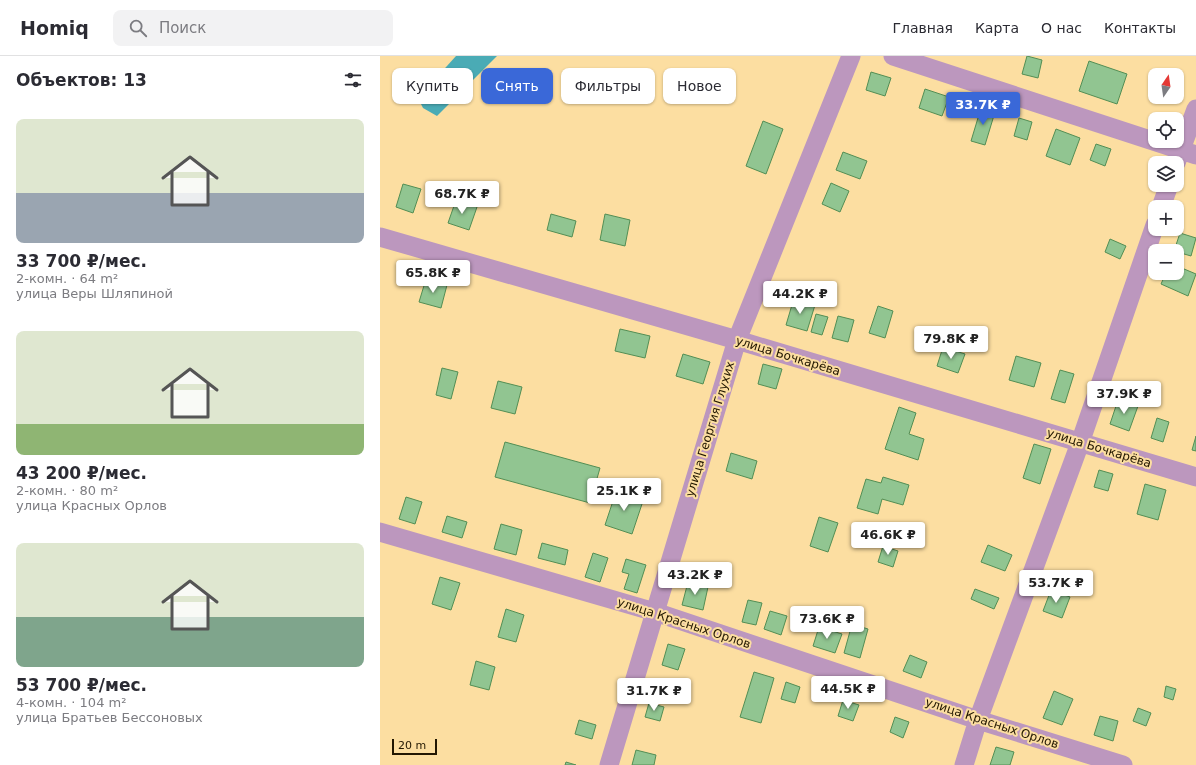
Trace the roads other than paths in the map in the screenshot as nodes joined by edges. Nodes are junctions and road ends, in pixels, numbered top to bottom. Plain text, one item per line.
1 (851, 56) edge
2 (893, 56) edge
3 (1196, 109) edge
4 (1184, 156) edge
5 (1151, 236) edge
6 (380, 237) edge
7 (737, 340) junction
8 (1080, 442) junction
9 (1196, 477) edge
10 (380, 532) edge
11 (655, 612) junction
12 (978, 720) junction
13 (609, 765) edge
14 (964, 765) edge
15 (1123, 765) edge

1 - 7 street, улица Георгия Глухих
2 - 4 street
3 - 4 street
5 - 8 street
6 - 7 street, улица Бочкарёва
7 - 8 street, улица Бочкарёва
7 - 11 street, улица Георгия Глухих
8 - 9 street, улица Бочкарёва
8 - 12 street
10 - 11 street, улица Красных Орлов
11 - 12 street, улица Красных Орлов
11 - 13 street, улица Георгия Глухих
12 - 14 street
12 - 15 street, улица Красных Орлов

